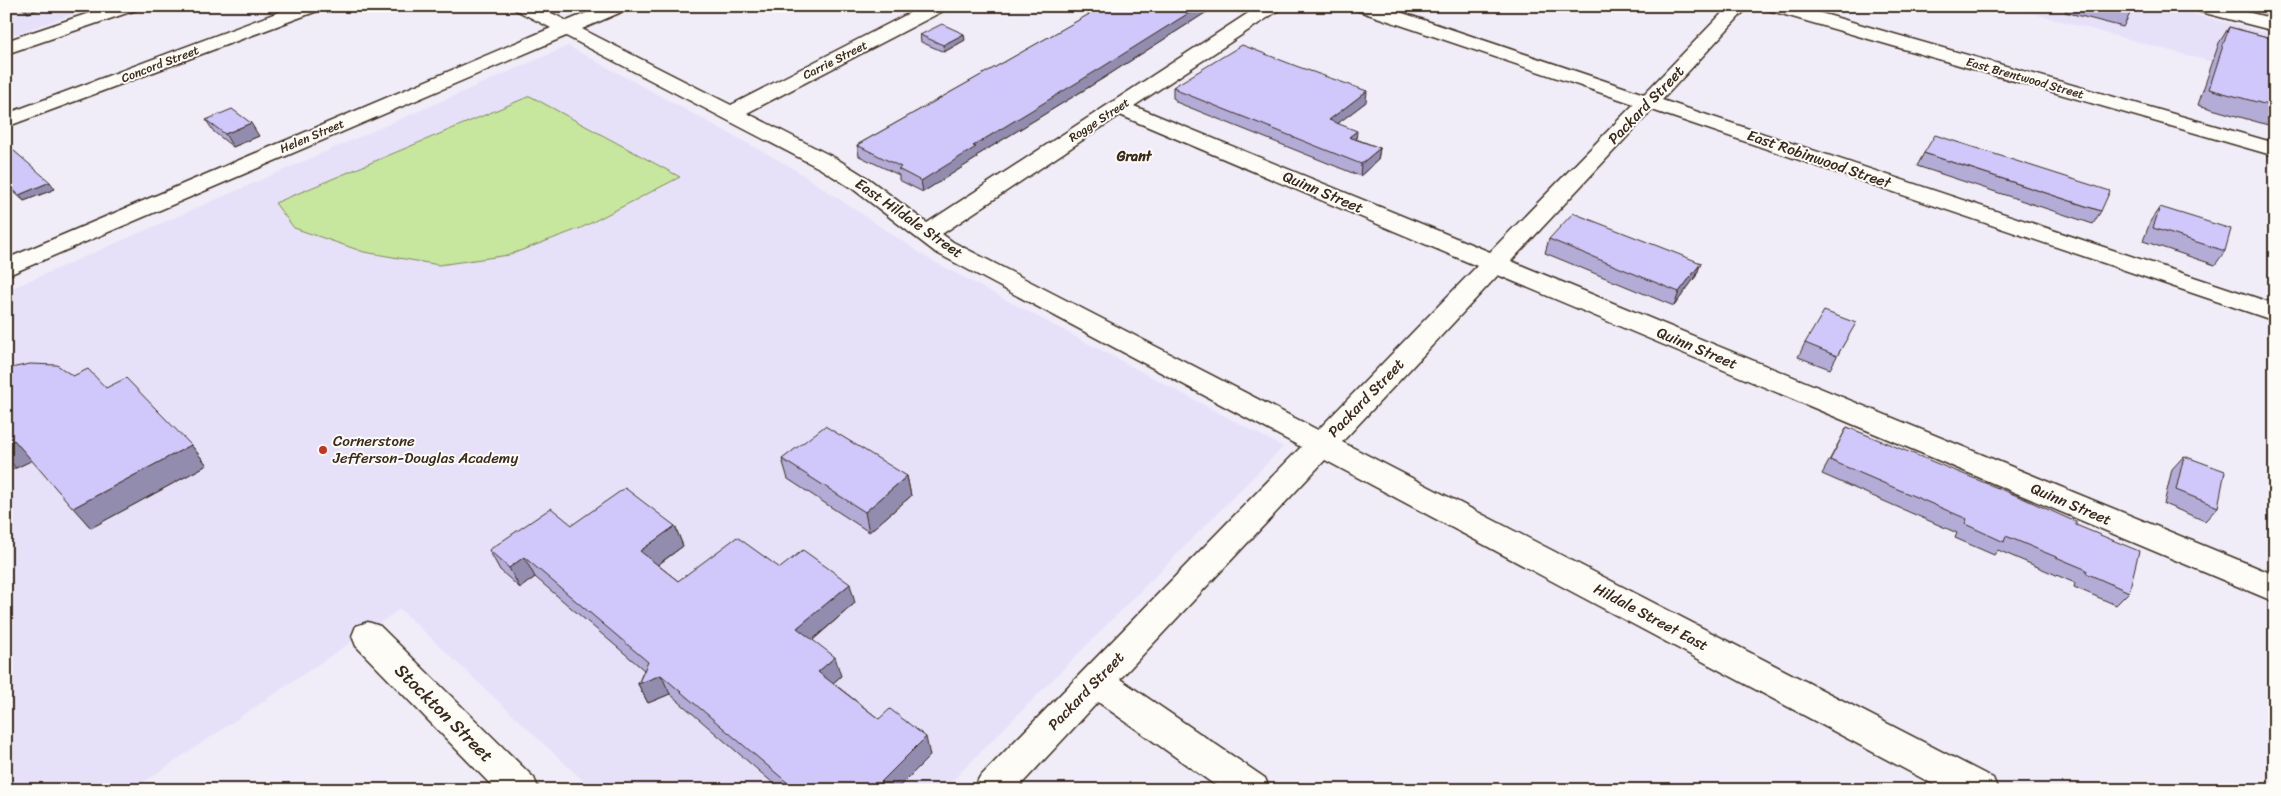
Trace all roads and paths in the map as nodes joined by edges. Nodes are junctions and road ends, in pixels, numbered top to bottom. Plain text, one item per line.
1 (129, 6) edge
2 (313, 6) edge
3 (522, 6) edge
4 (619, 6) edge
5 (938, 6) edge
6 (1272, 6) edge
7 (1363, 6) edge
8 (1740, 6) edge
9 (1775, 6) edge
10 (2200, 6) edge
11 (2275, 25) edge
12 (565, 28) junction
13 (6, 48) edge
14 (1649, 102) junction
15 (1119, 107) junction
16 (731, 113) junction
17 (6, 121) edge
18 (2275, 150) edge
19 (926, 234) junction
20 (1495, 263) junction
21 (6, 268) edge
22 (2275, 313) edge
23 (1322, 444) junction
24 (2275, 589) edge
25 (368, 636) dead end
26 (1095, 681) junction
27 (521, 790) edge
28 (992, 790) edge
29 (1252, 790) edge
30 (1980, 790) edge

1 - 13 street
2 - 17 street, Concord Street
3 - 12 street, East Hildale Street
4 - 12 street, Helen Street
5 - 16 street, Carrie Street
6 - 15 street, Rogge Street
7 - 14 street, East Robinwood Street
8 - 14 street, Packard Street
9 - 18 street, East Brentwood Street
10 - 11 street
12 - 16 street, East Hildale Street
12 - 21 street, Helen Street
14 - 20 street, Packard Street
14 - 22 street, East Robinwood Street
15 - 19 street, Rogge Street
15 - 20 street, Quinn Street
16 - 19 street, East Hildale Street
19 - 23 street, East Hildale Street
20 - 23 street, Packard Street
20 - 24 street, Quinn Street
23 - 26 street, Packard Street
23 - 30 street, Hildale Street East
25 - 27 street, Stockton Street
26 - 28 street, Packard Street
26 - 29 street

